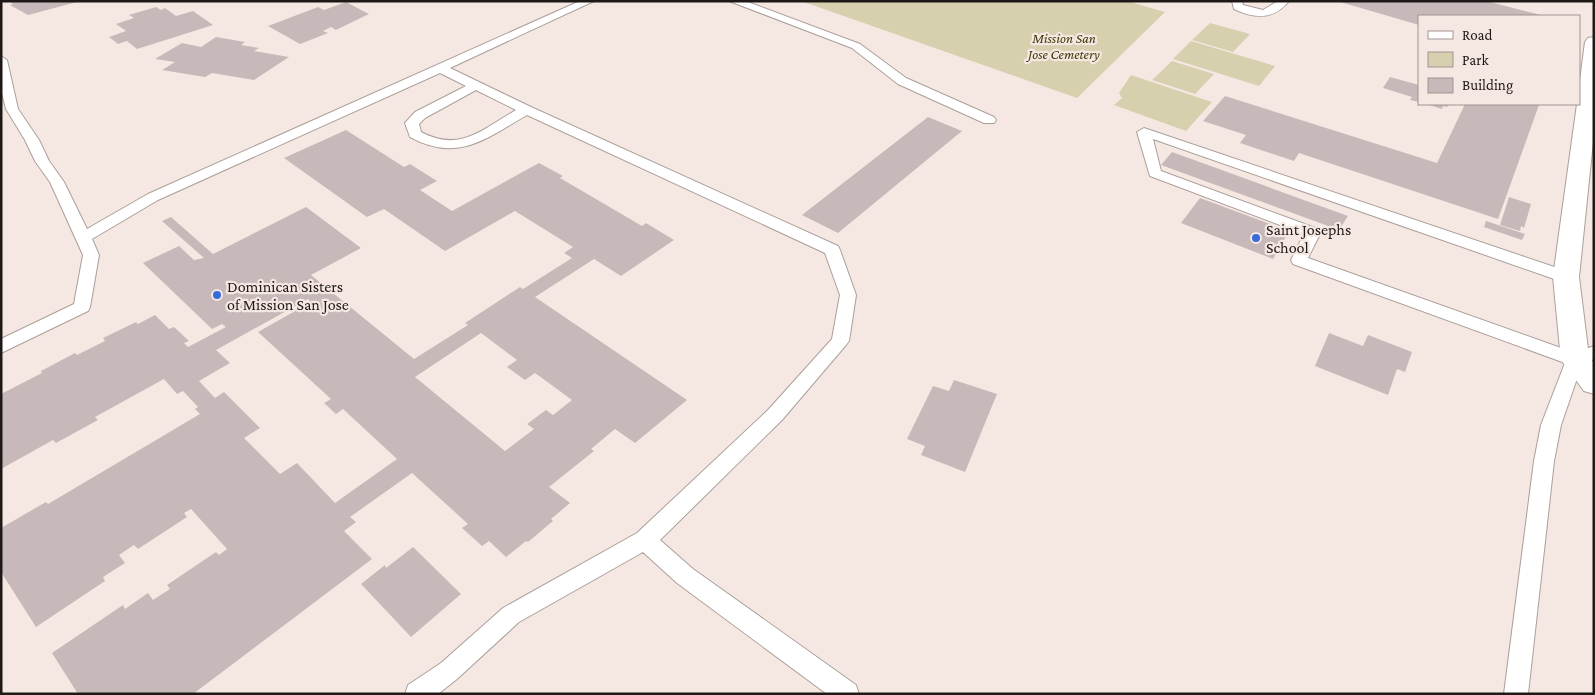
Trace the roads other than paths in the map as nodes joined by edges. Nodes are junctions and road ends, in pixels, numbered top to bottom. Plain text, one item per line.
1 (589, 1) edge
2 (734, 1) edge
3 (1237, 1) edge
4 (1284, 1) edge
5 (1594, 42) edge
6 (1, 60) edge
7 (440, 68) junction
8 (475, 86) junction
9 (1591, 89) edge
10 (526, 110) junction
11 (989, 120) dead end
12 (84, 237) junction
13 (1566, 277) junction
14 (1, 347) edge
15 (1584, 356) edge
16 (1594, 383) edge
17 (645, 540) junction
18 (417, 694) edge
19 (847, 694) edge
20 (1516, 694) edge

1 - 7 lane
2 - 11 lane
3 - 4 lane
5 - 9 street
6 - 12 lane
7 - 8 lane
7 - 12 lane
8 - 10 lane
8 - 10 lane
9 - 13 street
10 - 17 lane
12 - 14 lane
13 - 15 street
13 - 15 lane
15 - 16 street
15 - 20 lane
17 - 18 lane
17 - 19 lane

